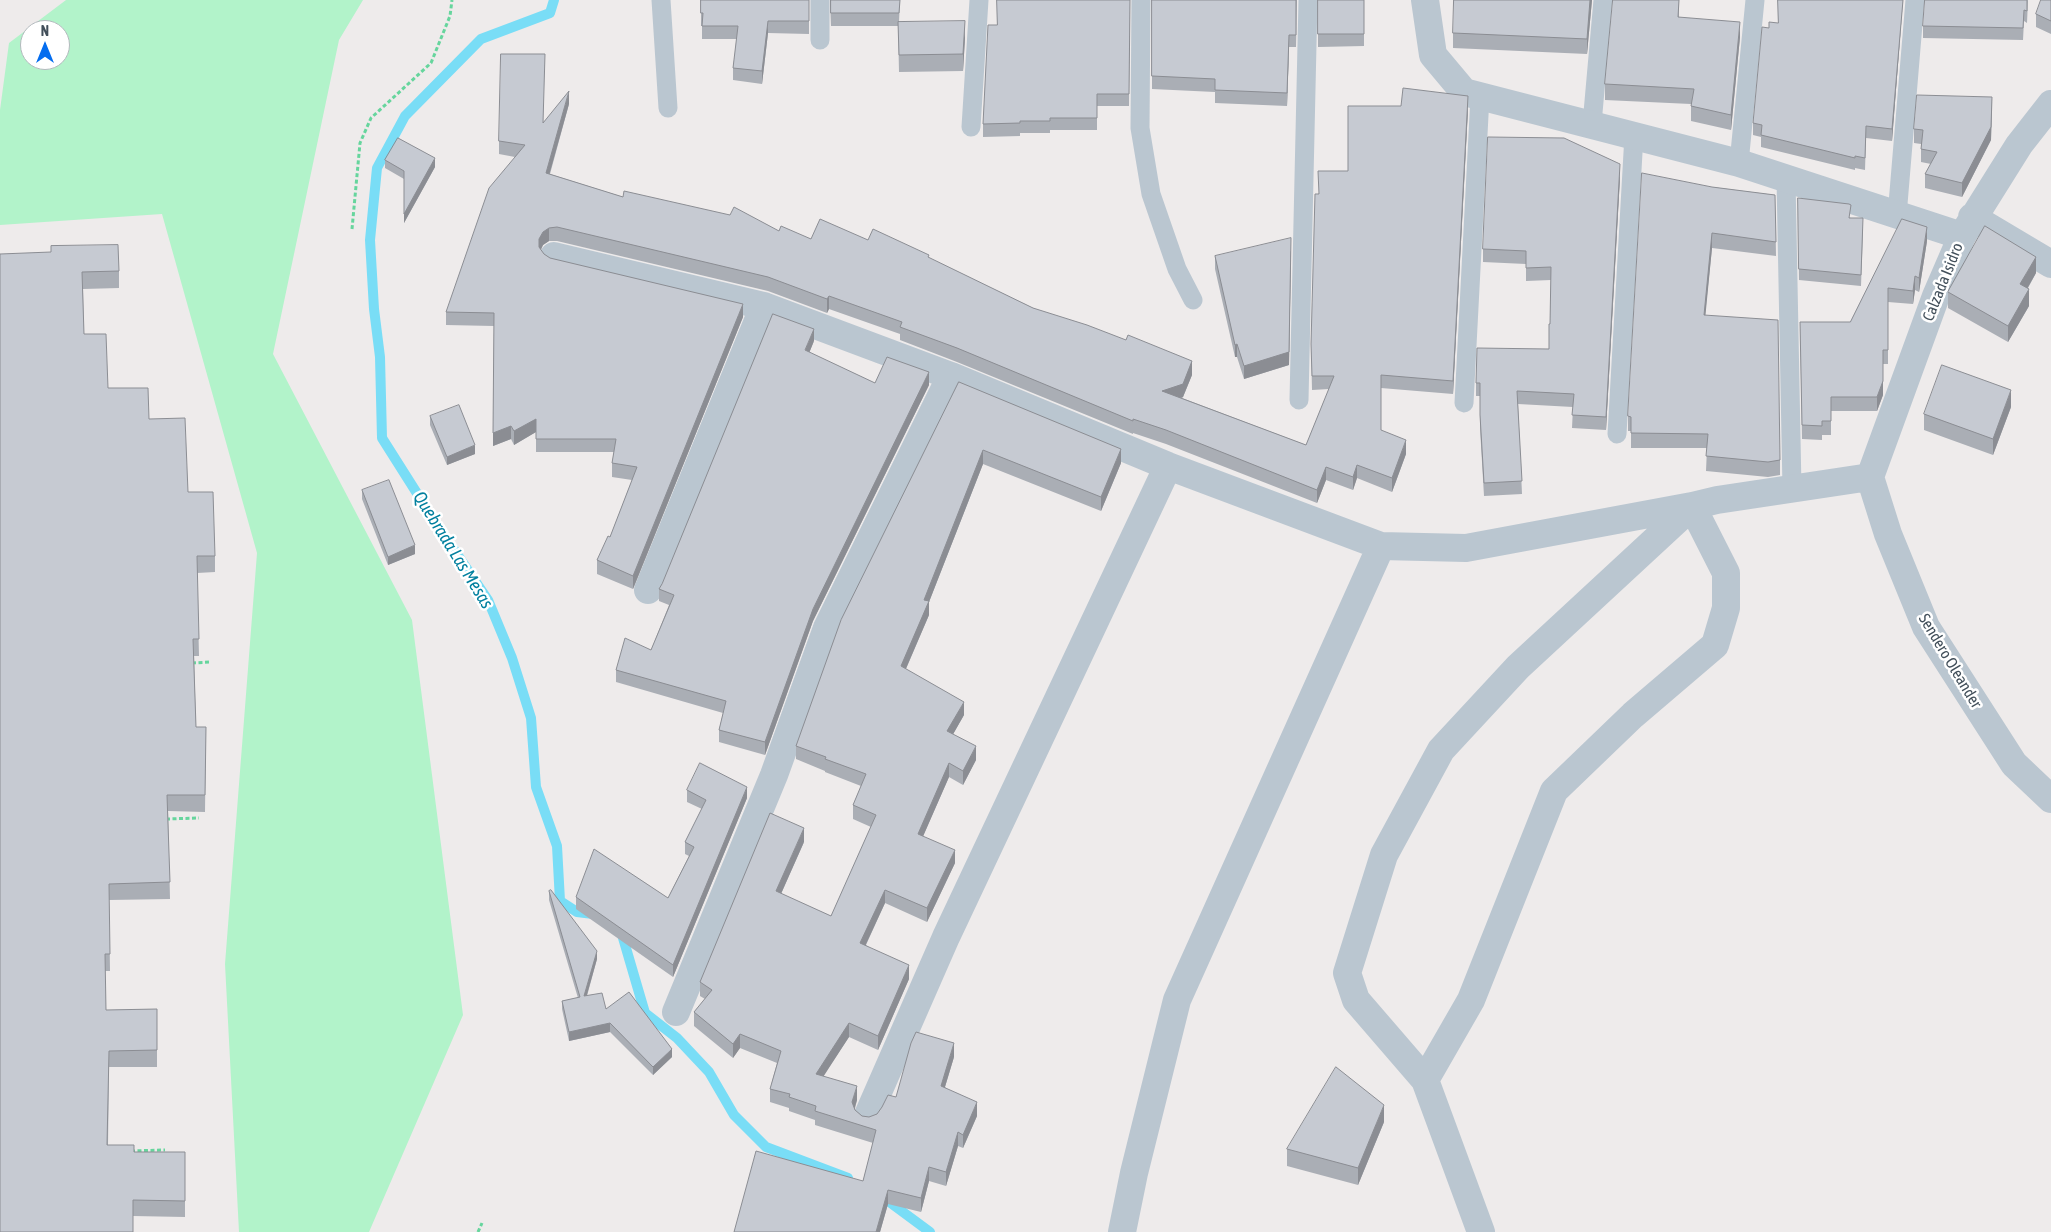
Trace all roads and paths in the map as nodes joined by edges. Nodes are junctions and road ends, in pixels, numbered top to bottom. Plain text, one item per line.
1 (452, 0) edge
2 (661, 0) edge
3 (820, 0) edge
4 (979, 0) edge
5 (1141, 0) edge
6 (1308, 0) edge
7 (1425, 0) edge
8 (1603, 0) edge
9 (1755, 0) edge
10 (1915, 0) edge
11 (820, 40) dead end
12 (1480, 96) junction
13 (2051, 104) edge
14 (668, 108) dead end
15 (1592, 124) junction
16 (971, 127) dead end
17 (1634, 135) junction
18 (1739, 163) junction
19 (1786, 179) junction
20 (1897, 216) junction
21 (1967, 227) junction
22 (352, 229) dead end
23 (554, 256) dead end
24 (2051, 264) edge
25 (1193, 300) dead end
26 (764, 306) junction
27 (952, 376) junction
28 (1299, 400) dead end
29 (1464, 403) dead end
30 (1617, 434) dead end
31 (1168, 466) junction
32 (1870, 477) junction
33 (1792, 489) junction
34 (1692, 506) junction
35 (1382, 546) junction
36 (648, 590) dead end
37 (211, 662) dead end
38 (182, 663) edge
39 (2051, 799) edge
40 (199, 818) dead end
41 (160, 819) edge
42 (676, 1012) dead end
43 (1425, 1080) junction
44 (868, 1114) dead end
45 (165, 1150) edge
46 (127, 1151) edge
47 (482, 1223) dead end
48 (478, 1232) edge
49 (1122, 1232) edge
50 (1482, 1232) edge

1 - 22 path
2 - 14 lane
3 - 11 lane
4 - 16 lane
5 - 25 lane
6 - 28 lane
7 - 12 street
8 - 15 lane
9 - 18 lane
10 - 20 lane
12 - 15 street
12 - 29 lane
13 - 21 street, Calzada Isidro
15 - 17 street
17 - 18 street
17 - 30 lane
18 - 19 street
19 - 20 street
19 - 33 lane
20 - 21 street
21 - 24 street
21 - 32 street, Calzada Isidro
23 - 26 street
26 - 27 street
26 - 36 street
27 - 31 street
27 - 42 street
31 - 35 street
31 - 44 street
32 - 33 street
32 - 39 street, Sendero Oleander
33 - 34 street
34 - 35 street
34 - 43 street
34 - 43 street
35 - 49 street
37 - 38 path
40 - 41 path
43 - 50 street
45 - 46 path
47 - 48 path

